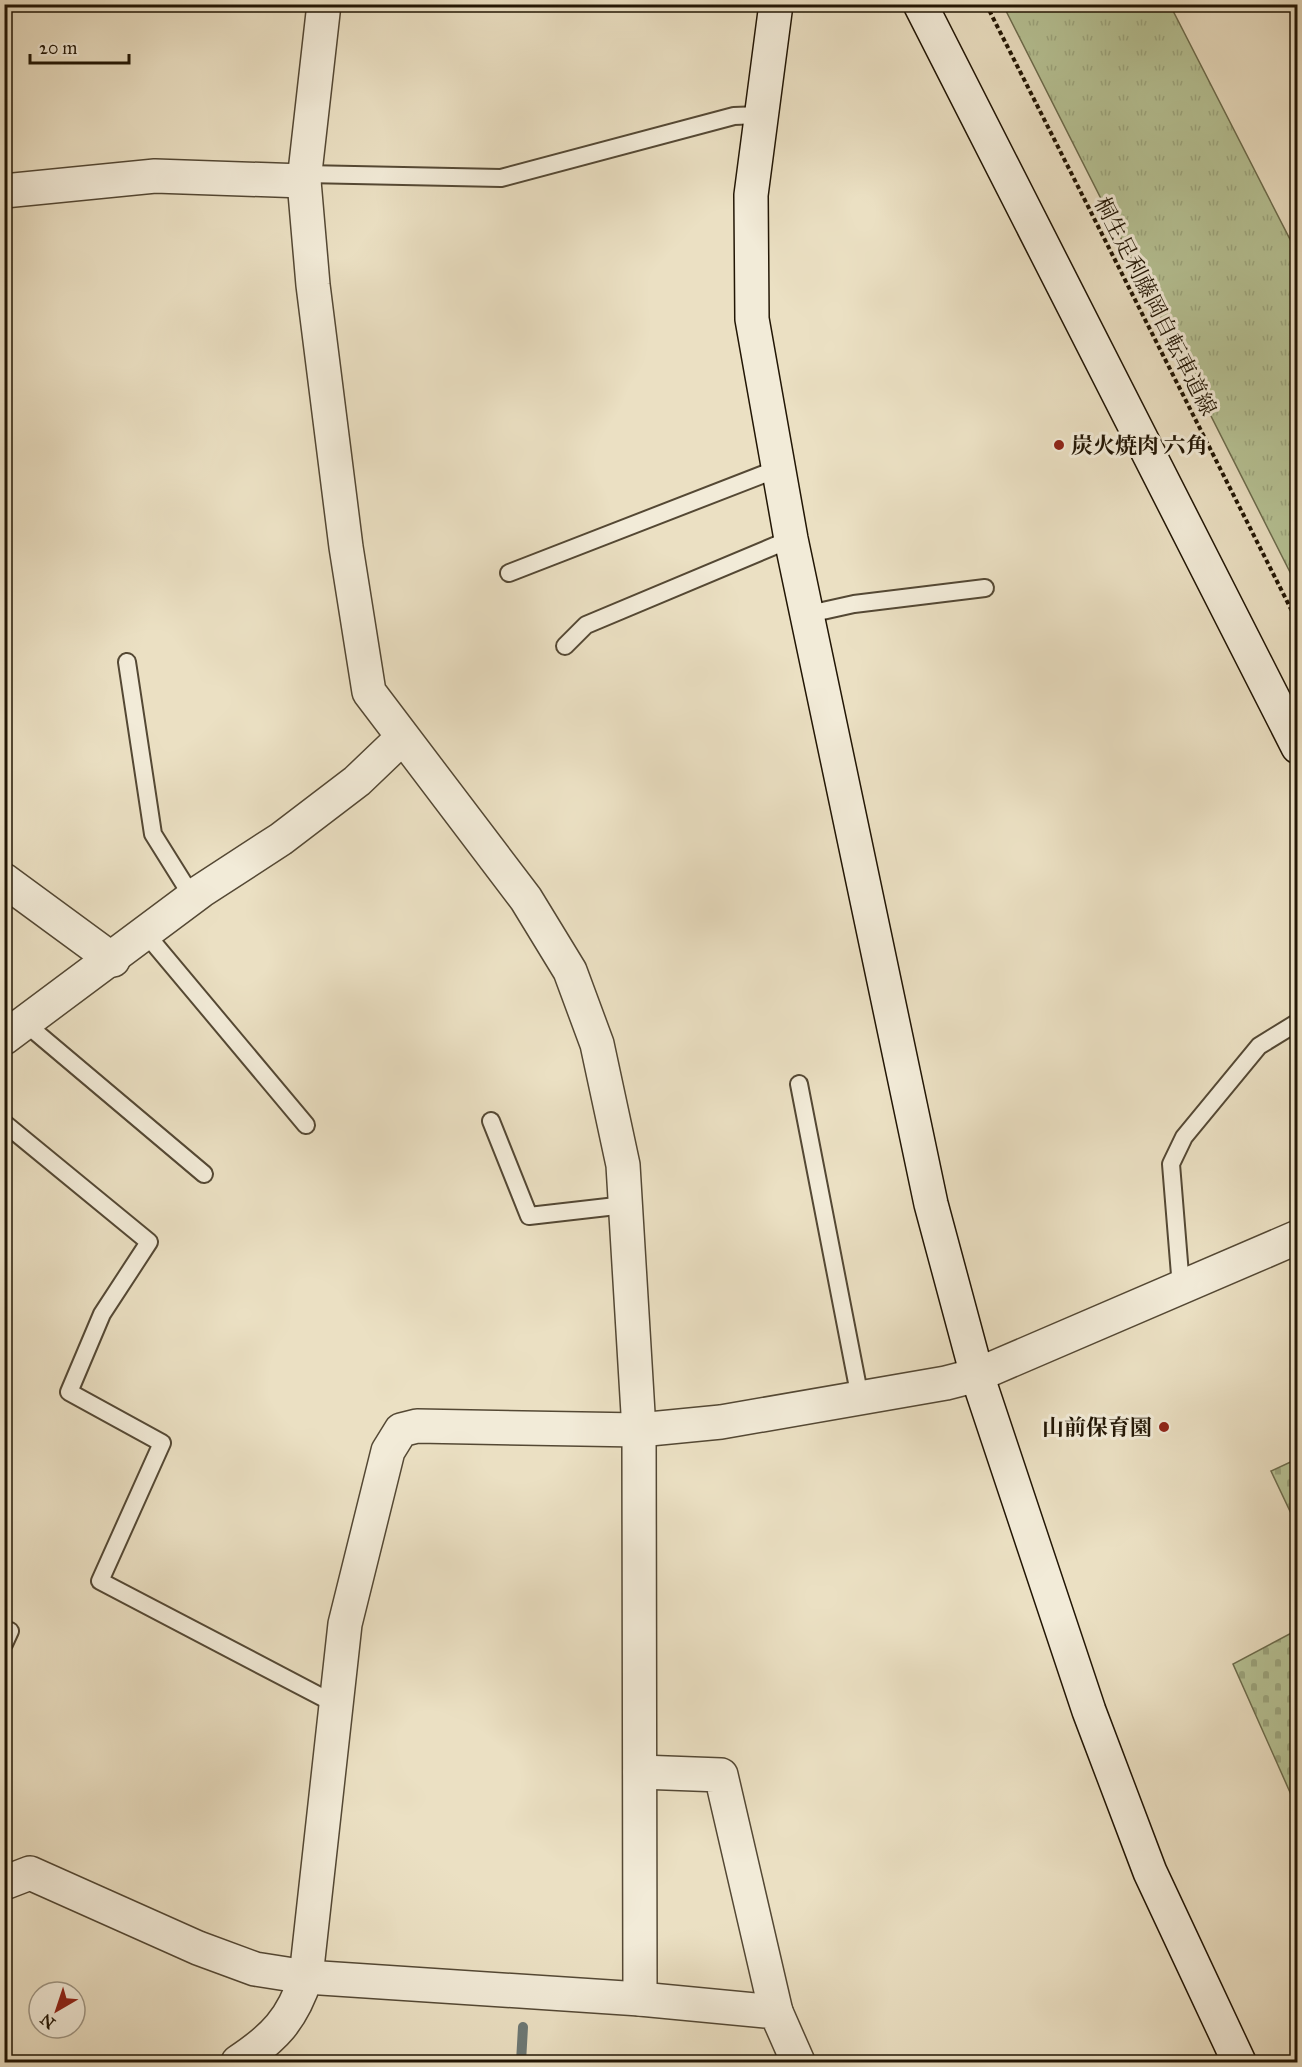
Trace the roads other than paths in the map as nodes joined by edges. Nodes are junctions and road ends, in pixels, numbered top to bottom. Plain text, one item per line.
1 (324, 4) edge
2 (776, 4) edge
3 (920, 4) edge
4 (760, 115) junction
5 (304, 178) junction
6 (4, 191) edge
7 (777, 469) junction
8 (791, 539) junction
9 (509, 573) dead end
10 (985, 588) dead end
11 (809, 614) junction
12 (565, 646) dead end
13 (127, 662) dead end
14 (402, 738) junction
15 (1298, 747) edge
16 (4, 880) edge
17 (193, 898) junction
18 (146, 934) junction
19 (112, 960) junction
20 (1298, 1022) edge
21 (15, 1030) edge
22 (799, 1084) dead end
23 (491, 1121) dead end
24 (4, 1123) edge
25 (306, 1125) dead end
26 (204, 1174) dead end
27 (625, 1205) junction
28 (1298, 1238) edge
29 (1181, 1287) junction
30 (977, 1375) junction
31 (860, 1398) junction
32 (639, 1430) junction
33 (335, 1704) junction
34 (640, 1772) junction
35 (4, 1883) edge
36 (306, 1977) junction
37 (640, 1999) junction
38 (776, 2012) junction
39 (253, 2057) edge
40 (798, 2062) edge
41 (1239, 2062) edge

1 - 5 street
2 - 4 street
3 - 15 street
4 - 5 lane
4 - 7 street
5 - 6 street
5 - 14 street
7 - 8 street
7 - 9 lane
8 - 11 street
8 - 12 lane
10 - 11 lane
11 - 30 street
13 - 17 lane
14 - 17 street
14 - 27 street
16 - 19 street
17 - 18 street
18 - 19 street
18 - 25 lane
19 - 21 street
20 - 29 lane
21 - 26 lane
22 - 31 lane
23 - 27 lane
24 - 33 lane
27 - 32 street
28 - 29 street
29 - 30 street
30 - 31 street
30 - 41 street
31 - 32 street
32 - 33 street
32 - 34 street
33 - 36 street
34 - 37 street
34 - 38 street
35 - 36 street
36 - 37 street
36 - 39 street
37 - 38 street
38 - 40 street

